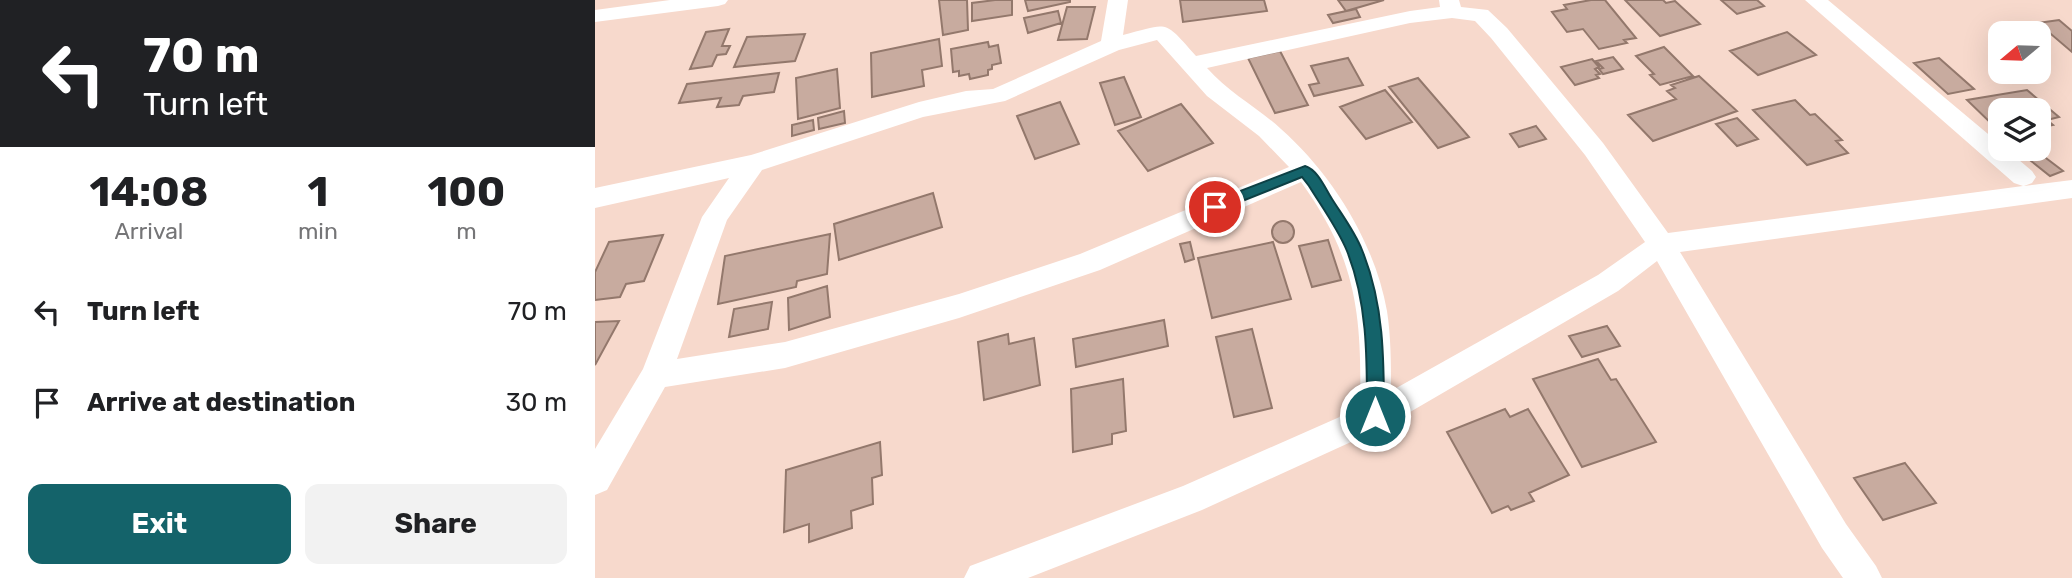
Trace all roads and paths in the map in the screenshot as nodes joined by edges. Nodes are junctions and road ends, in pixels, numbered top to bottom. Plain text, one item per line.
1 (718, 0) edge
2 (1815, 0) edge
3 (1118, 4) edge
4 (1450, 6) edge
5 (607, 10) edge
6 (1162, 32) junction
7 (1111, 45) junction
8 (1193, 64) junction
9 (753, 164) junction
10 (1305, 171) junction
11 (2023, 177) dead end
12 (2072, 189) edge
13 (595, 198) edge
14 (1661, 244) junction
15 (656, 375) junction
16 (1375, 416) junction
17 (595, 479) edge
18 (982, 578) edge
19 (1864, 578) edge

1 - 5 street
2 - 11 street
3 - 6 street
3 - 7 street
4 - 8 street
4 - 14 street
6 - 7 street
6 - 8 street
7 - 9 street
8 - 10 street
9 - 13 street
9 - 15 street
10 - 15 street
10 - 16 street
12 - 14 street
14 - 16 street
14 - 19 street
15 - 17 street
16 - 18 street

